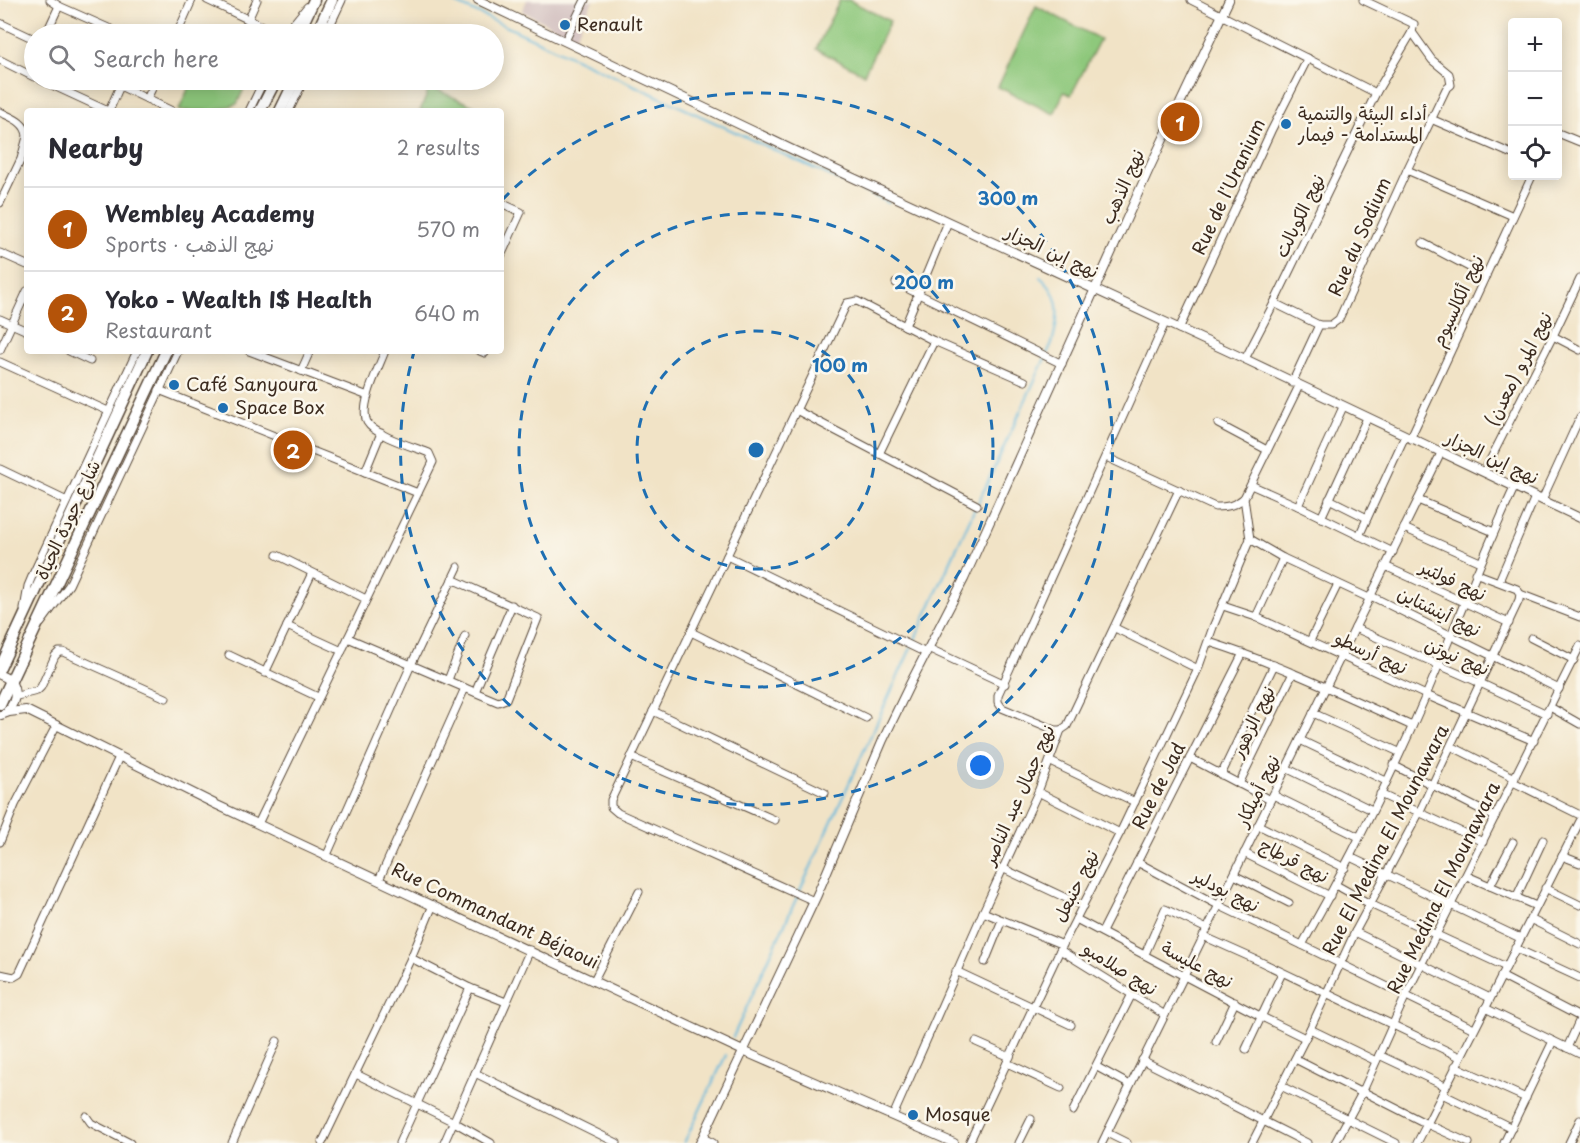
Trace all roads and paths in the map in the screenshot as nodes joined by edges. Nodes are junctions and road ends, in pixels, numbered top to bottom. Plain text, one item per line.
1 (50, 0) edge
2 (192, 0) edge
3 (207, 0) edge
4 (256, 0) edge
5 (314, 0) edge
6 (332, 0) edge
7 (342, 0) edge
8 (478, 0) edge
9 (585, 0) edge
10 (1191, 0) edge
11 (1229, 0) edge
12 (1363, 0) edge
13 (1381, 4) edge
14 (58, 6) junction
15 (1222, 15) junction
16 (248, 20) junction
17 (0, 23) edge
18 (50, 24) edge
19 (99, 24) edge
20 (181, 24) edge
21 (257, 24) edge
22 (294, 24) edge
23 (303, 24) edge
24 (321, 24) edge
25 (331, 24) edge
26 (1412, 32) junction
27 (24, 34) edge
28 (565, 41) junction
29 (1308, 58) junction
30 (0, 60) edge
31 (24, 72) edge
32 (63, 90) edge
33 (116, 90) edge
34 (131, 90) edge
35 (151, 90) edge
36 (259, 90) edge
37 (271, 90) edge
38 (290, 90) edge
39 (299, 90) edge
40 (1376, 93) junction
41 (147, 99) junction
42 (155, 103) junction
43 (102, 108) edge
44 (110, 108) edge
45 (153, 108) edge
46 (166, 108) edge
47 (250, 108) edge
48 (262, 108) edge
49 (281, 108) edge
50 (290, 108) edge
51 (0, 112) edge
52 (1431, 119) junction
53 (24, 126) edge
54 (1562, 135) edge
55 (1580, 142) edge
56 (1508, 152) edge
57 (24, 160) edge
58 (1407, 170) junction
59 (1530, 180) edge
60 (0, 203) edge
61 (504, 204) edge
62 (1513, 216) junction
63 (948, 222) junction
64 (1423, 243) dead end
65 (504, 249) edge
66 (0, 253) edge
67 (24, 264) edge
68 (1486, 276) junction
69 (1580, 279) edge
70 (896, 283) dead end
71 (1094, 290) junction
72 (919, 294) junction
73 (24, 298) edge
74 (1274, 303) junction
75 (0, 319) edge
76 (1165, 323) junction
77 (12, 324) junction
78 (1319, 325) junction
79 (905, 326) junction
80 (1179, 329) junction
81 (24, 330) edge
82 (1553, 336) junction
83 (934, 341) junction
84 (0, 350) edge
85 (1580, 350) edge
86 (75, 354) edge
87 (136, 354) edge
88 (146, 354) edge
89 (165, 354) edge
90 (177, 354) edge
91 (257, 354) edge
92 (309, 354) edge
93 (384, 354) edge
94 (1245, 359) junction
95 (90, 361) dead end
96 (0, 362) edge
97 (1062, 364) junction
98 (301, 371) junction
99 (1025, 381) dead end
100 (1296, 384) junction
101 (159, 390) junction
102 (368, 396) junction
103 (1343, 407) junction
104 (796, 410) junction
105 (108, 411) junction
106 (1580, 417) edge
107 (1367, 418) junction
108 (1218, 424) dead end
109 (381, 433) junction
110 (1408, 437) junction
111 (1268, 450) junction
112 (1441, 453) junction
113 (879, 454) junction
114 (1106, 457) junction
115 (0, 469) edge
116 (364, 472) junction
117 (1484, 472) junction
118 (1251, 485) junction
119 (1514, 488) junction
120 (1179, 490) junction
121 (418, 493) junction
122 (1244, 498) junction
123 (1329, 499) junction
124 (1539, 499) junction
125 (1418, 500) junction
126 (67, 501) junction
127 (976, 505) dead end
128 (1298, 507) junction
129 (1321, 518) junction
130 (1367, 518) junction
131 (1580, 518) edge
132 (1404, 528) junction
133 (1494, 532) junction
134 (1359, 536) junction
135 (1250, 539) junction
136 (1392, 552) junction
137 (277, 555) dead end
138 (727, 556) junction
139 (1283, 558) junction
140 (1480, 562) junction
141 (1385, 566) junction
142 (458, 567) dead end
143 (312, 573) junction
144 (1475, 573) junction
145 (452, 579) junction
146 (1498, 581) junction
147 (1338, 584) junction
148 (1520, 594) junction
149 (1370, 597) junction
150 (366, 599) junction
151 (1463, 603) junction
152 (512, 605) junction
153 (1223, 606) junction
154 (1580, 616) edge
155 (1256, 617) junction
156 (22, 621) junction
157 (1509, 623) junction
158 (287, 626) junction
159 (1115, 628) junction
160 (1355, 628) junction
161 (34, 631) junction
162 (691, 632) junction
163 (1451, 635) junction
164 (465, 636) dead end
165 (348, 638) junction
166 (1531, 638) dead end
167 (1209, 642) junction
168 (1310, 642) junction
169 (1580, 646) edge
170 (927, 650) junction
171 (342, 651) junction
172 (1243, 653) junction
173 (1341, 655) junction
174 (1494, 655) junction
175 (229, 656) dead end
176 (1574, 660) junction
177 (411, 665) junction
178 (1274, 666) junction
179 (1438, 666) junction
180 (0, 668) edge
181 (1198, 669) junction
182 (265, 673) junction
183 (1293, 674) junction
184 (0, 675) edge
185 (448, 680) junction
186 (1480, 683) junction
187 (1005, 684) junction
188 (14, 688) junction
189 (465, 688) junction
190 (1326, 688) junction
191 (1559, 688) junction
192 (475, 692) junction
193 (1426, 694) junction
194 (318, 697) junction
195 (166, 698) dead end
196 (26, 710) junction
197 (0, 711) edge
198 (653, 711) junction
199 (1549, 711) junction
200 (1467, 712) junction
201 (1313, 713) junction
202 (866, 718) dead end
203 (1580, 724) edge
204 (56, 726) junction
205 (1412, 726) junction
206 (1061, 730) junction
207 (1300, 740) junction
208 (1534, 741) junction
209 (1451, 746) junction
210 (1399, 752) junction
211 (631, 756) junction
212 (119, 757) junction
213 (1190, 758) junction
214 (1051, 762) junction
215 (1393, 765) junction
216 (1286, 768) junction
217 (1221, 775) junction
218 (1514, 780) junction
219 (1386, 781) junction
220 (1239, 784) junction
221 (1432, 786) junction
222 (1038, 792) junction
223 (825, 793) dead end
224 (1380, 794) junction
225 (1271, 798) junction
226 (1135, 802) junction
227 (1372, 810) junction
228 (1419, 813) junction
229 (1580, 815) edge
230 (1495, 817) junction
231 (775, 820) dead end
232 (1580, 821) edge
233 (258, 824) junction
234 (1258, 825) junction
235 (1120, 833) junction
236 (1359, 837) junction
237 (1543, 840) dead end
238 (0, 842) edge
239 (1483, 842) junction
240 (1513, 842) dead end
241 (1244, 853) junction
242 (327, 855) junction
243 (1562, 856) junction
244 (1350, 857) junction
245 (1137, 862) junction
246 (1580, 863) edge
247 (1002, 868) junction
248 (1345, 868) junction
249 (1387, 874) junction
250 (1234, 875) junction
251 (1467, 876) junction
252 (379, 880) junction
253 (1336, 885) junction
254 (1490, 886) junction
255 (1545, 888) junction
256 (639, 892) dead end
257 (1330, 896) junction
258 (1516, 898) junction
259 (814, 902) junction
260 (1289, 903) dead end
261 (1370, 904) junction
262 (433, 905) junction
263 (1218, 905) junction
264 (1580, 905) edge
265 (1083, 906) junction
266 (1536, 906) junction
267 (1451, 907) junction
268 (982, 912) junction
269 (1076, 919) junction
270 (1530, 919) junction
271 (1002, 920) junction
272 (1102, 932) junction
273 (1355, 932) junction
274 (1205, 933) junction
275 (1436, 935) junction
276 (1520, 938) junction
277 (1302, 945) junction
278 (1580, 945) edge
279 (1062, 947) junction
280 (1515, 948) junction
281 (530, 950) junction
282 (1145, 954) junction
283 (411, 958) junction
284 (986, 962) dead end
285 (1341, 964) junction
286 (1422, 964) junction
287 (1506, 967) junction
288 (956, 971) junction
289 (1282, 973) junction
290 (0, 974) edge
291 (1184, 976) junction
292 (1502, 976) junction
293 (1580, 978) edge
294 (594, 980) junction
295 (470, 988) junction
296 (1132, 994) junction
297 (1327, 995) junction
298 (1406, 995) junction
299 (1490, 998) junction
300 (506, 1002) junction
301 (1235, 1002) junction
302 (1033, 1007) junction
303 (1485, 1008) junction
304 (1164, 1015) junction
305 (1262, 1017) junction
306 (1580, 1018) edge
307 (1071, 1025) dead end
308 (1393, 1026) junction
309 (1310, 1029) junction
310 (1474, 1029) junction
311 (1305, 1038) junction
312 (277, 1041) dead end
313 (1553, 1041) junction
314 (976, 1042) dead end
315 (1216, 1042) dead end
316 (1567, 1048) junction
317 (1246, 1049) dead end
318 (743, 1051) junction
319 (1580, 1054) edge
320 (1460, 1057) junction
321 (1377, 1058) junction
322 (1295, 1059) junction
323 (1009, 1060) junction
324 (1142, 1060) junction
325 (1455, 1066) junction
326 (1097, 1067) junction
327 (475, 1073) junction
328 (356, 1074) junction
329 (1130, 1085) junction
330 (1281, 1086) junction
331 (1061, 1088) dead end
332 (1444, 1090) junction
333 (1362, 1092) junction
334 (1526, 1098) junction
335 (417, 1105) junction
336 (1073, 1111) dead end
337 (86, 1116) dead end
338 (893, 1116) junction
339 (1032, 1119) dead end
340 (1348, 1119) junction
341 (1263, 1120) junction
342 (1580, 1120) edge
343 (454, 1122) junction
344 (1427, 1124) junction
345 (1512, 1128) junction
346 (1107, 1133) junction
347 (701, 1140) edge
348 (130, 1143) edge
349 (232, 1143) edge
350 (322, 1143) edge
351 (399, 1143) edge
352 (444, 1143) edge
353 (490, 1143) edge
354 (617, 1143) edge
355 (713, 1143) edge
356 (954, 1143) edge
357 (969, 1143) edge
358 (1019, 1143) edge
359 (1102, 1143) edge
360 (1127, 1143) edge
361 (1253, 1143) edge
362 (1307, 1143) edge
363 (1335, 1143) edge
364 (1396, 1143) edge
365 (1417, 1143) edge
366 (1469, 1143) edge
367 (1504, 1143) edge
368 (1569, 1143) edge

1 - 14 street
2 - 20 street
3 - 16 street
4 - 16 street
5 - 22 street
5 - 23 highway
6 - 24 highway
7 - 25 street
8 - 28 street, نهج إبن الجزار
9 - 28 street
10 - 15 street
11 - 15 street, نهج الذهب
12 - 13 street
13 - 26 street
14 - 18 street
14 - 19 street
15 - 29 street
15 - 71 street, نهج الذهب
16 - 21 street
17 - 27 street
26 - 40 street, نهج الكوبالت
26 - 52 street, Rue du Sodium
28 - 63 street, نهج إبن الجزار
29 - 40 street
29 - 80 street, Rue de l'Uranium
30 - 31 street
32 - 43 street
33 - 44 street
34 - 41 street
35 - 41 street
36 - 47 street
37 - 48 highway
38 - 49 highway
39 - 50 street
40 - 74 street, نهج الكوبالت
41 - 42 street
42 - 45 street
42 - 46 street
51 - 53 street
52 - 56 street
52 - 58 street, Rue du Sodium
54 - 55 street
57 - 60 street
58 - 62 street
58 - 78 street, Rue du Sodium
59 - 62 street, نهج ألكالسيوم
61 - 65 street
62 - 68 street, نهج ألكالسيوم
63 - 71 street, نهج إبن الجزار
63 - 72 street
64 - 68 street
66 - 67 street
68 - 110 street, نهج ألكالسيوم
69 - 82 street, نهج المرو (معدن)
70 - 72 street
71 - 76 street, نهج إبن الجزار
71 - 97 street, نهج الذهب
72 - 79 street
72 - 97 street
73 - 77 street
74 - 78 street
74 - 94 street, نهج الكوبالت
75 - 77 street
76 - 80 street, نهج إبن الجزار
76 - 114 street
77 - 81 street
77 - 84 street
78 - 100 street
79 - 83 street
79 - 104 street
80 - 94 street, نهج إبن الجزار
82 - 85 street
82 - 117 street, نهج المرو (معدن)
83 - 99 street
83 - 113 street
86 - 95 street
87 - 105 street
88 - 156 highway, شارع جودة الحياة
89 - 161 highway, شارع جودة الحياة
90 - 101 street
91 - 98 street
92 - 98 street
93 - 102 street
94 - 100 street, نهج إبن الجزار
96 - 105 street
97 - 170 street, نهج الذهب
98 - 102 street
100 - 103 street, نهج إبن الجزار
100 - 111 street
101 - 116 street
101 - 161 street
102 - 109 street
103 - 107 street, نهج إبن الجزار
103 - 128 street
104 - 113 street
104 - 138 street
105 - 126 street
106 - 124 street
107 - 110 street, نهج إبن الجزار
107 - 123 street
108 - 111 street
109 - 116 street
109 - 121 street
110 - 112 street, نهج إبن الجزار
110 - 130 street, نهج ألكالسيوم
111 - 118 street
112 - 117 street, نهج إبن الجزار
112 - 125 street, نهج أميلكار
113 - 127 street
114 - 120 street
114 - 187 street
115 - 126 street
116 - 121 street
117 - 119 street, نهج إبن الجزار
118 - 122 street
118 - 128 street
119 - 124 street, نهج إبن الجزار
119 - 133 street
120 - 122 street
120 - 159 street, نهج جمال عبد الناصر
121 - 150 street
122 - 135 street
123 - 129 street
123 - 130 street
124 - 131 street, نهج إبن الجزار
124 - 146 street
125 - 132 street, نهج أميلكار
125 - 133 street
126 - 156 street
128 - 129 street
129 - 134 street
130 - 134 street, نهج ألكالسيوم
132 - 136 street, نهج أميلكار
132 - 140 street
133 - 140 street
134 - 136 street
135 - 139 street, نهج أينشتاين
135 - 153 street, نهج حنبعل
136 - 141 street, نهج أميلكار
137 - 143 street
138 - 162 street
138 - 170 street
139 - 147 street, نهج أينشتاين
139 - 155 street
140 - 144 street
141 - 149 street, نهج أميلكار
141 - 151 street, نهج فولتير
142 - 145 street
143 - 150 street
143 - 158 street
144 - 146 street
144 - 151 street
145 - 152 street
145 - 177 street
146 - 148 street
147 - 149 street, نهج أينشتاين
147 - 168 street
148 - 154 street
148 - 157 street, Rue El Medina El Mounawara
149 - 160 street, نهج أميلكار
149 - 163 street, نهج أينشتاين
150 - 165 street
151 - 157 street, نهج فولتير
151 - 163 street
152 - 192 street
152 - 192 street
153 - 155 street, نهج أرسطو
153 - 167 street, نهج حنبعل
155 - 168 street, نهج أرسطو
156 - 180 highway, شارع جودة الحياة
157 - 174 street, Rue El Medina El Mounawara
158 - 171 street
158 - 182 street
159 - 181 street
159 - 206 street, نهج جمال عبد الناصر
160 - 173 street, نهج أميلكار
160 - 179 street, نهج نيوتن
161 - 188 highway, شارع جودة الحياة
162 - 198 street
162 - 202 street
163 - 174 street, نهج أينشتاين
163 - 179 street
164 - 185 street
165 - 171 street
165 - 177 street
166 - 176 street
167 - 172 street
167 - 181 street, نهج حنبعل
168 - 173 street, نهج أرسطو
169 - 176 street, Rue Medina El Mounawara
170 - 187 street
170 - 259 street, نهج الذهب
171 - 194 street
172 - 178 street
172 - 213 street, Rue de Jad
173 - 190 street, نهج أميلكار
173 - 193 street, نهج أرسطو
174 - 186 street, Rue El Medina El Mounawara
174 - 191 street, نهج أينشتاين
175 - 182 street
176 - 191 street, Rue Medina El Mounawara
177 - 185 street
177 - 242 street
178 - 183 street
178 - 217 street
179 - 186 street, نهج نيوتن
179 - 193 street
181 - 226 street, نهج حنبعل
182 - 194 street
183 - 190 street
183 - 220 street, نهج الزهور
184 - 188 street
185 - 189 street
186 - 199 street, نهج نيوتن
186 - 200 street, Rue El Medina El Mounawara
187 - 206 street
188 - 195 street
188 - 196 street
188 - 197 highway, شارع جودة الحياة
189 - 192 street
189 - 252 street
190 - 201 street, نهج أميلكار
190 - 205 street
191 - 199 street, Rue Medina El Mounawara
193 - 200 street, نهج أرسطو
193 - 205 street
194 - 233 street
196 - 197 street
196 - 204 street, Rue Commandant Béjaoui
198 - 211 street
198 - 223 street
199 - 203 street, نهج نيوتن
199 - 208 street, Rue Medina El Mounawara
200 - 208 street, نهج أرسطو
200 - 209 street, Rue El Medina El Mounawara
201 - 207 street, نهج أميلكار
201 - 210 street
204 - 212 street, Rue Commandant Béjaoui
204 - 238 street
205 - 210 street
206 - 214 street, نهج جمال عبد الناصر
207 - 216 street, نهج أميلكار
207 - 219 street
208 - 218 street, Rue Medina El Mounawara
209 - 218 street
209 - 221 street, Rue El Medina El Mounawara
210 - 215 street
211 - 231 street
211 - 259 street
212 - 233 street, Rue Commandant Béjaoui
212 - 290 street
213 - 217 street
213 - 245 street, Rue de Jad
214 - 222 street, نهج جمال عبد الناصر
214 - 226 street
215 - 219 street
215 - 221 street
216 - 225 street, نهج أميلكار
216 - 227 street
217 - 220 street
218 - 229 street
218 - 230 street, Rue Medina El Mounawara
219 - 224 street
220 - 225 street
221 - 228 street, Rue El Medina El Mounawara
221 - 230 street
222 - 235 street
222 - 247 street, نهج جمال عبد الناصر
224 - 227 street
224 - 228 street
225 - 234 street, نهج أميلكار
225 - 236 street
226 - 235 street, نهج حنبعل
227 - 236 street
228 - 239 street
228 - 249 street, Rue El Medina El Mounawara
230 - 239 street, Rue Medina El Mounawara
232 - 243 street
233 - 242 street, Rue Commandant Béjaoui
234 - 241 street, نهج أميلكار
234 - 248 street
235 - 265 street, نهج حنبعل
236 - 244 street
237 - 258 street
239 - 251 street, Rue Medina El Mounawara
240 - 254 street
241 - 250 street, نهج أميلكار
241 - 257 street, نهج قرطاج
242 - 252 street, Rue Commandant Béjaoui
243 - 246 street
243 - 255 street
244 - 248 street
244 - 249 street
245 - 263 street, نهج بودلير
245 - 272 street, Rue de Jad
247 - 265 street
247 - 268 street, نهج جمال عبد الناصر
248 - 253 street
249 - 261 street, Rue El Medina El Mounawara
249 - 267 street
250 - 260 street
250 - 263 street, نهج أميلكار
251 - 254 street
251 - 267 street, Rue Medina El Mounawara
252 - 262 street, Rue Commandant Béjaoui
253 - 257 street
253 - 261 street
254 - 258 street
255 - 264 street
255 - 266 street
256 - 294 street
257 - 277 street
258 - 266 street
259 - 318 street, نهج الذهب
261 - 273 street, Rue El Medina El Mounawara
261 - 275 street
262 - 281 street, Rue Commandant Béjaoui
262 - 283 street
263 - 274 street, نهج أميلكار
263 - 277 street, نهج بودلير
265 - 269 street, نهج حنبعل
266 - 270 street
267 - 275 street, Rue Medina El Mounawara
267 - 276 street
268 - 271 street, نهج صلامبو
268 - 288 street, نهج جمال عبد الناصر
269 - 272 street, نهج عليسة
269 - 279 street, نهج حنبعل
270 - 276 street
270 - 278 street
271 - 279 street, نهج صلامبو
271 - 284 street
272 - 282 street, نهج عليسة
273 - 285 street, Rue El Medina El Mounawara
273 - 286 street
274 - 282 street
274 - 289 street
274 - 291 street, نهج أميلكار
275 - 286 street, Rue Medina El Mounawara
275 - 287 street
276 - 280 street
277 - 285 street, نهج بودلير
279 - 296 street, نهج صلامبو
279 - 302 street, نهج حنبعل
280 - 287 street
280 - 293 street
281 - 294 street, Rue Commandant Béjaoui
281 - 300 street
282 - 291 street, نهج عليسة
283 - 295 street
283 - 328 street
285 - 297 street, Rue El Medina El Mounawara
285 - 298 street, نهج بودلير
286 - 298 street, Rue Medina El Mounawara
286 - 299 street
287 - 292 street
288 - 302 street
288 - 338 street, نهج جمال عبد الناصر
289 - 297 street
289 - 305 street
291 - 301 street, نهج عليسة
291 - 304 street, نهج أميلكار
292 - 299 street
292 - 306 street
294 - 318 street, Rue Commandant Béjaoui
295 - 300 street
295 - 335 street
296 - 304 street, نهج صلامبو
296 - 326 street
297 - 308 street
297 - 309 street, Rue El Medina El Mounawara
298 - 308 street, Rue Medina El Mounawara
298 - 310 street, نهج بودلير
299 - 303 street
300 - 327 street
301 - 305 street, نهج عليسة
301 - 315 street
302 - 307 street
302 - 323 street, نهج حنبعل
303 - 310 street
303 - 313 street
304 - 324 street, نهج أميلكار
305 - 311 street, نهج عليسة
305 - 317 street
306 - 316 street
308 - 320 street
308 - 321 street, Rue Medina El Mounawara
309 - 311 street, Rue El Medina El Mounawara
309 - 321 street
310 - 320 street
311 - 322 street, Rue El Medina El Mounawara
312 - 349 street
313 - 316 street
313 - 334 street
314 - 323 street
316 - 319 street
318 - 338 street, Rue Commandant Béjaoui
318 - 347 street, نهج الذهب
320 - 325 street
321 - 332 street
321 - 333 street, Rue Medina El Mounawara
322 - 330 street, Rue El Medina El Mounawara
322 - 333 street
323 - 331 street
323 - 357 street, نهج حنبعل
324 - 329 street, نهج أميلكار
324 - 341 street
325 - 332 street
325 - 334 street
326 - 329 street
326 - 336 street
327 - 343 street
327 - 354 street
328 - 335 street
328 - 350 street
329 - 346 street, نهج أميلكار
330 - 340 street
330 - 341 street, Rue El Medina El Mounawara
332 - 344 street
332 - 345 street
333 - 340 street, Rue Medina El Mounawara
333 - 344 street
334 - 345 street
335 - 343 street
335 - 351 street
337 - 348 street
338 - 356 street, Rue Commandant Béjaoui
339 - 358 street
340 - 363 street, Rue Medina El Mounawara
340 - 364 street
341 - 361 street, Rue El Medina El Mounawara
341 - 362 street
342 - 368 street
343 - 352 street
343 - 353 street
344 - 365 street
344 - 366 street
345 - 367 street
346 - 359 street, نهج أميلكار
346 - 360 street
347 - 355 street

